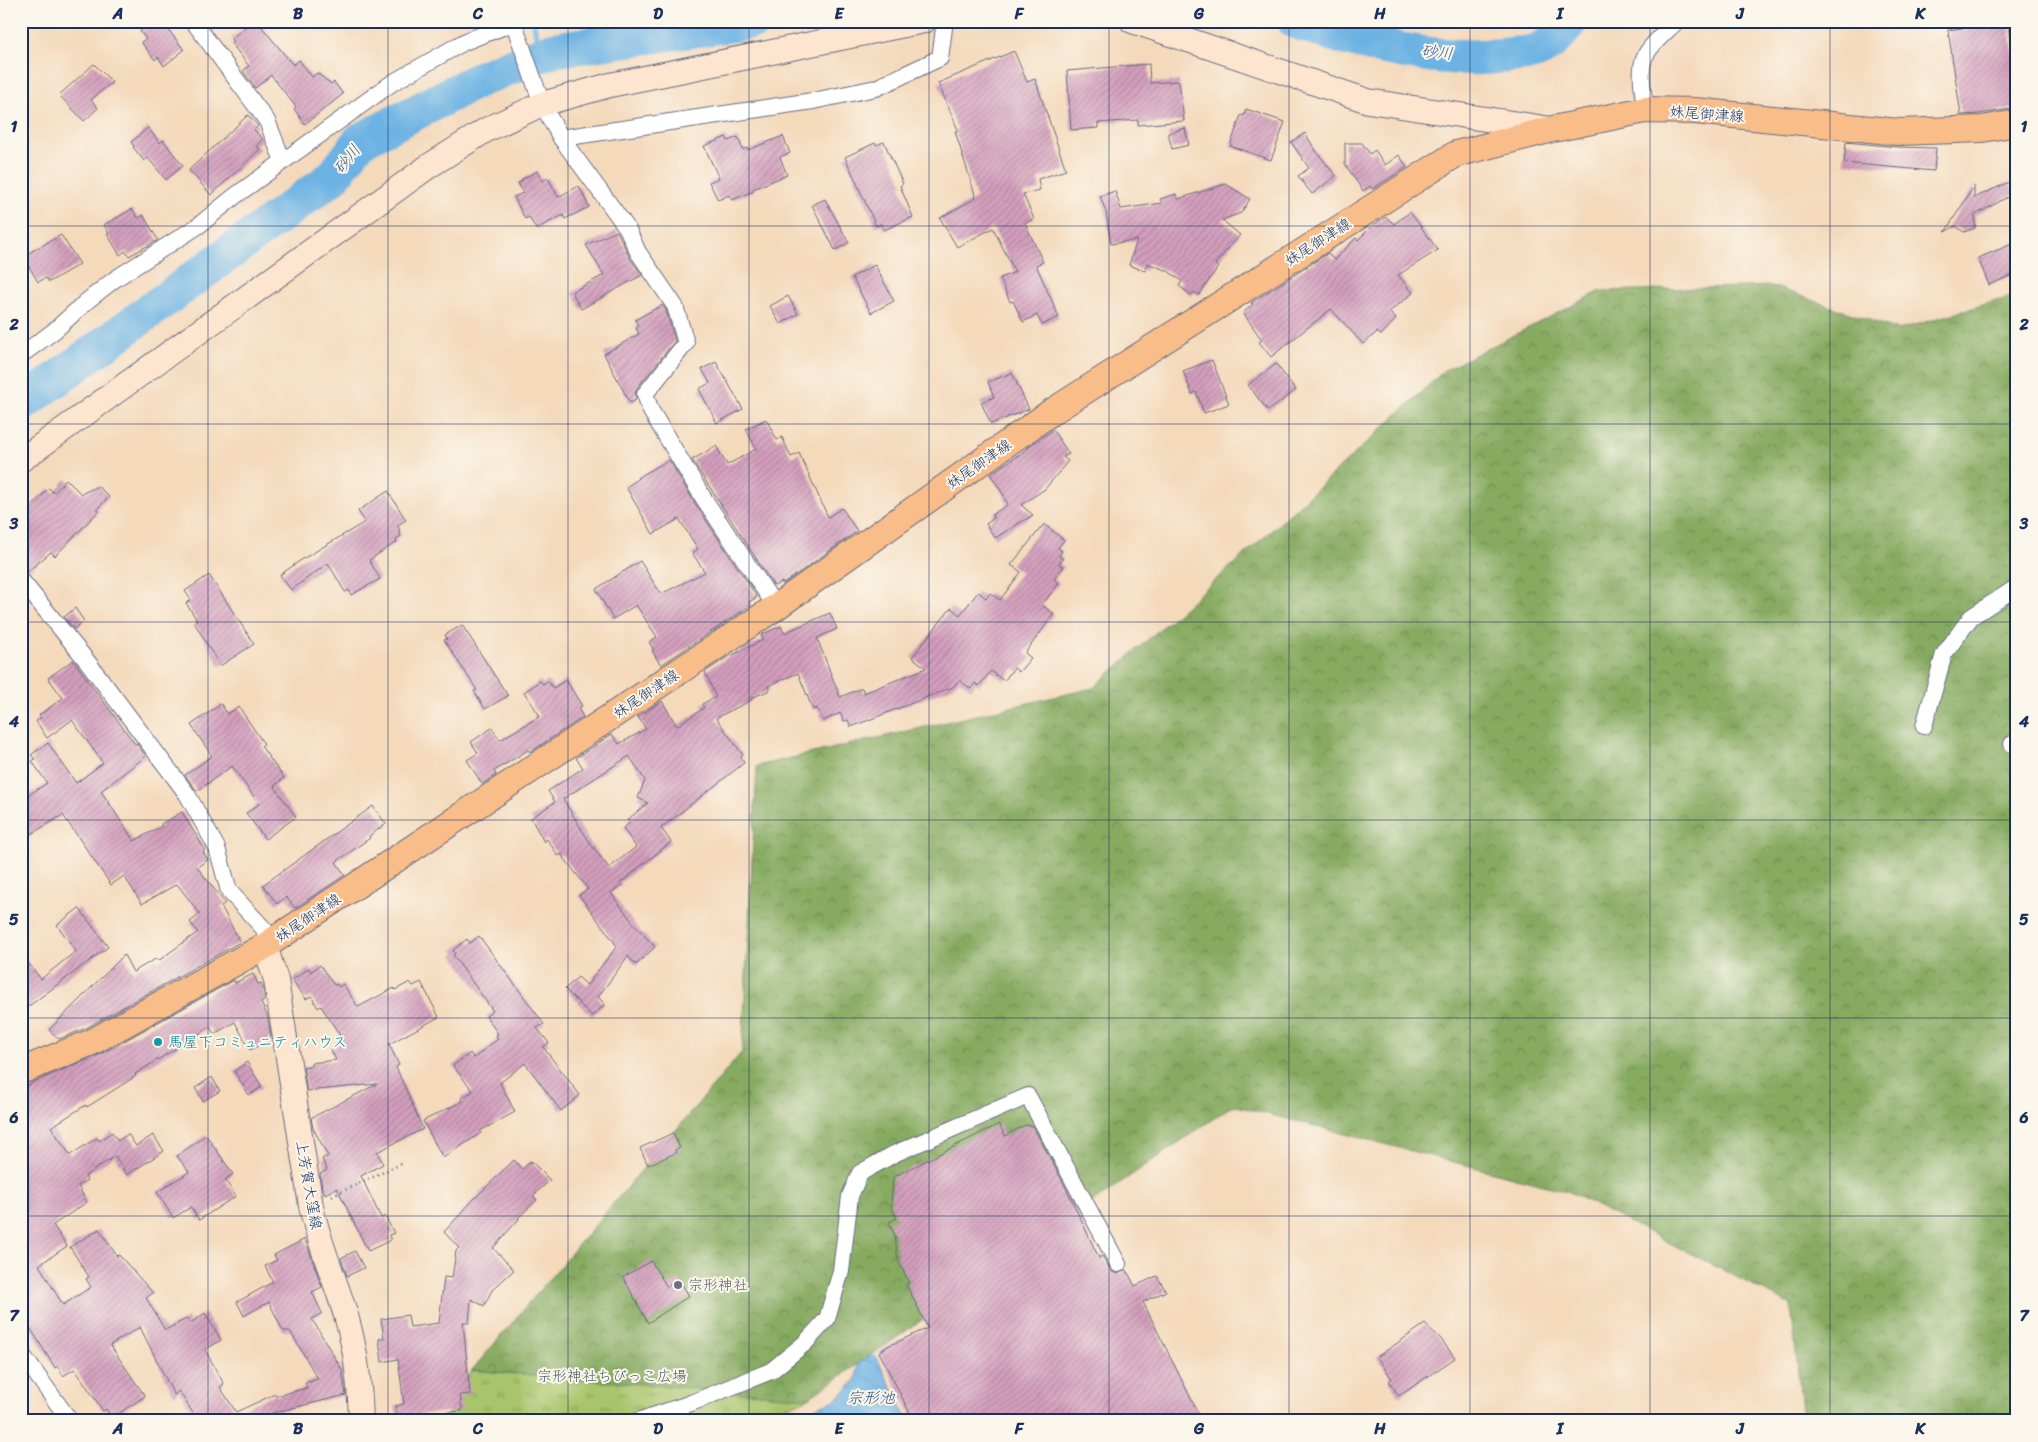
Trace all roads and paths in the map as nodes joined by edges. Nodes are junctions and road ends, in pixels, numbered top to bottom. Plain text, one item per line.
1 (193, 21) edge
2 (924, 21) edge
3 (945, 21) edge
4 (1132, 21) edge
5 (1676, 21) edge
6 (515, 24) edge
7 (539, 97) junction
8 (1645, 110) junction
9 (2017, 123) edge
10 (1553, 129) junction
11 (560, 138) junction
12 (283, 161) junction
13 (21, 355) edge
14 (21, 460) edge
15 (21, 580) edge
16 (2017, 587) edge
17 (776, 607) junction
18 (1924, 726) dead end
19 (265, 946) junction
20 (21, 1071) edge
21 (401, 1164) dead end
22 (311, 1206) junction
23 (1118, 1264) dead end
24 (21, 1352) edge
25 (446, 1418) dead end
26 (70, 1421) edge
27 (361, 1421) edge
28 (441, 1421) edge
29 (638, 1421) edge

1 - 12 street
2 - 7 street
3 - 11 street
4 - 10 street
5 - 8 street
6 - 7 street
6 - 12 street
7 - 11 street
7 - 14 street
8 - 9 main road, 妹尾御津線
8 - 10 main road, 妹尾御津線
10 - 17 main road, 妹尾御津線
11 - 17 street
12 - 13 street
15 - 19 street
16 - 18 street
17 - 19 main road, 妹尾御津線
19 - 20 main road, 妹尾御津線
19 - 22 street, 上芳賀大窪線
21 - 22 path
22 - 27 street, 上芳賀大窪線
23 - 29 street
24 - 26 street
25 - 28 path

